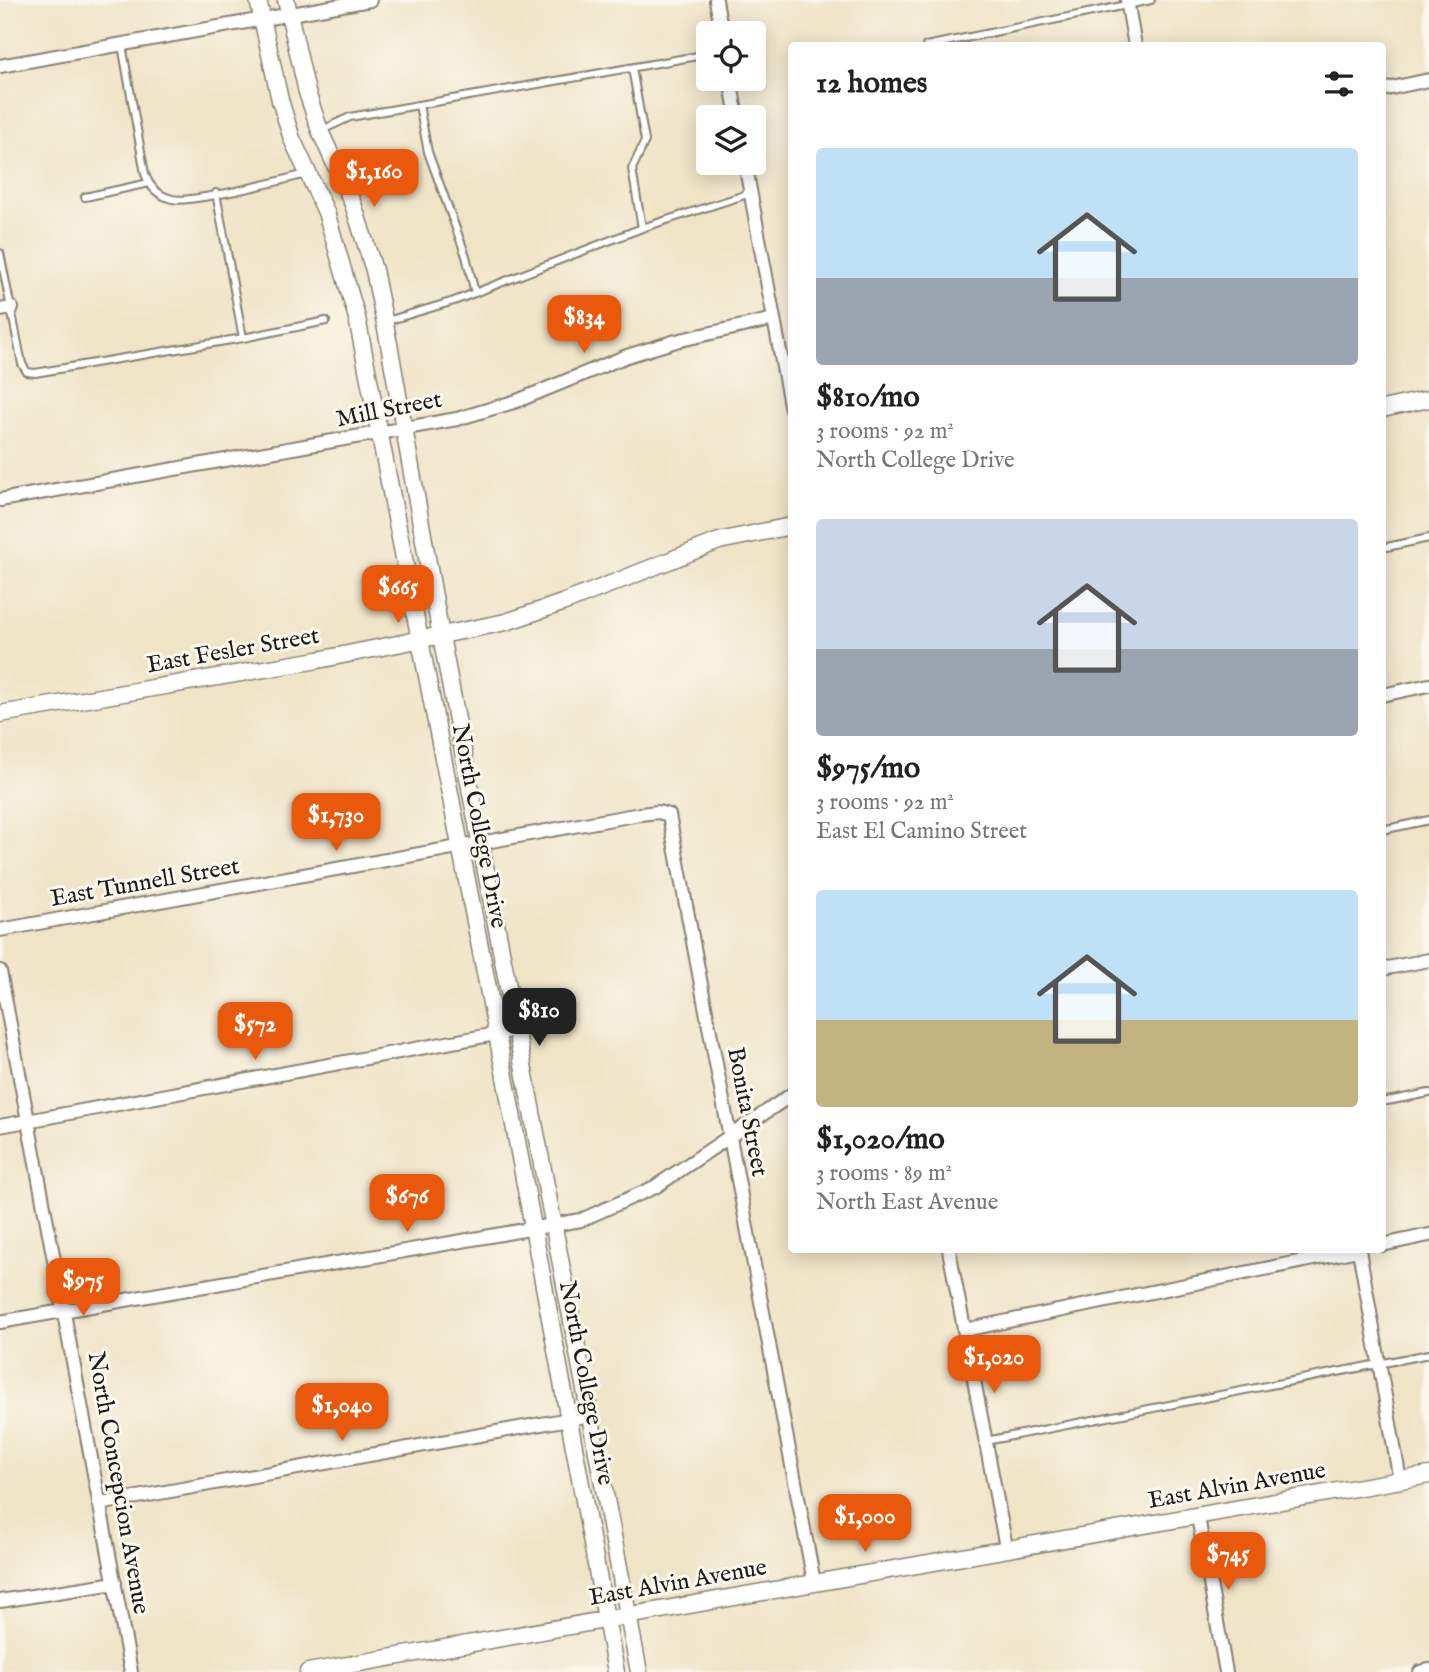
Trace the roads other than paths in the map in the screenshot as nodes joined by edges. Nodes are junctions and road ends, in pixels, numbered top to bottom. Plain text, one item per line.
1 (258, 0) edge
2 (370, 0) edge
3 (716, 0) edge
4 (1151, 0) edge
5 (1127, 2) edge
6 (287, 7) edge
7 (261, 19) junction
8 (720, 21) edge
9 (944, 42) edge
10 (1134, 42) edge
11 (122, 44) junction
12 (696, 56) edge
13 (0, 66) edge
14 (632, 68) junction
15 (1429, 80) edge
16 (1386, 89) edge
17 (419, 105) junction
18 (320, 131) junction
19 (308, 173) junction
20 (748, 175) edge
21 (149, 183) junction
22 (216, 193) junction
23 (751, 193) junction
24 (85, 197) dead end
25 (642, 228) junction
26 (0, 253) edge
27 (475, 293) junction
28 (6, 309) edge
29 (774, 319) junction
30 (326, 321) dead end
31 (385, 322) junction
32 (243, 338) junction
33 (788, 394) edge
34 (1429, 399) edge
35 (1386, 408) edge
36 (404, 430) junction
37 (379, 434) junction
38 (0, 500) edge
39 (788, 527) edge
40 (1429, 538) edge
41 (1386, 547) edge
42 (441, 636) junction
43 (418, 640) junction
44 (1429, 685) edge
45 (1386, 694) edge
46 (0, 714) edge
47 (669, 815) joint
48 (1429, 820) edge
49 (1386, 829) edge
50 (482, 844) junction
51 (460, 848) junction
52 (0, 930) edge
53 (1429, 960) edge
54 (1386, 968) edge
55 (0, 971) edge
56 (517, 1030) junction
57 (497, 1034) junction
58 (1429, 1093) edge
59 (788, 1095) edge
60 (1386, 1101) edge
61 (29, 1120) junction
62 (0, 1126) edge
63 (731, 1137) junction
64 (554, 1226) junction
65 (534, 1229) junction
66 (1429, 1235) edge
67 (1386, 1244) edge
68 (950, 1253) edge
69 (1344, 1253) edge
70 (1360, 1253) edge
71 (65, 1310) junction
72 (0, 1322) edge
73 (964, 1330) junction
74 (1429, 1354) edge
75 (1379, 1364) junction
76 (591, 1415) junction
77 (570, 1419) junction
78 (986, 1441) junction
79 (1429, 1475) edge
80 (1400, 1480) junction
81 (99, 1504) junction
82 (1198, 1517) junction
83 (1006, 1548) junction
84 (814, 1582) junction
85 (115, 1583) junction
86 (0, 1601) edge
87 (628, 1615) junction
88 (607, 1619) junction
89 (131, 1672) edge
90 (308, 1672) edge
91 (617, 1672) edge
92 (639, 1672) edge
93 (1226, 1672) edge

1 - 7 street, North College Drive
2 - 6 street
3 - 8 street
4 - 5 lane
5 - 9 lane
5 - 10 street
6 - 7 street
6 - 18 street, North College Drive
7 - 11 street
7 - 19 street, North College Drive
11 - 13 street
11 - 21 lane
12 - 14 lane
14 - 17 lane
14 - 25 lane
15 - 16 street
17 - 18 lane
17 - 27 lane
18 - 31 street, North College Drive
19 - 22 lane
19 - 37 street, North College Drive
20 - 23 street
21 - 22 lane
21 - 24 lane
22 - 32 lane
23 - 25 lane
23 - 29 street
25 - 27 lane
26 - 28 lane
27 - 31 lane
28 - 32 lane
29 - 33 street
29 - 36 street, Mill Street
30 - 32 lane
31 - 36 street, North College Drive
34 - 35 street
36 - 37 street, Mill Street
36 - 42 street, North College Drive
37 - 38 street, Mill Street
37 - 43 street, North College Drive
39 - 42 street, East Fesler Street
40 - 41 lane
42 - 43 street, East Fesler Street
42 - 50 street, North College Drive
43 - 46 street, East Fesler Street
43 - 51 street, North College Drive
44 - 45 street
47 - 50 street, East Tunnell Street
47 - 63 street, Bonita Street
48 - 49 lane
50 - 51 street, East Tunnell Street
50 - 56 street, North College Drive
51 - 52 street, East Tunnell Street
51 - 57 street, North College Drive
53 - 54 street
55 - 61 street, North Concepcion Avenue
56 - 57 street
56 - 64 street, North College Drive
57 - 61 street
57 - 65 street, North College Drive
58 - 60 lane
59 - 63 street
61 - 62 street
61 - 71 street, North Concepcion Avenue
63 - 64 street
63 - 84 street, Bonita Street
64 - 65 street
64 - 76 street, North College Drive
65 - 71 street
65 - 77 street, North College Drive
66 - 67 street
68 - 73 street
69 - 73 street
70 - 75 street
71 - 72 street
71 - 81 street, North Concepcion Avenue
73 - 78 street
74 - 75 lane
75 - 78 lane
75 - 80 street
76 - 77 street
76 - 87 street, North College Drive
77 - 81 street
77 - 88 street, North College Drive
78 - 83 street
79 - 80 street, East Alvin Avenue
80 - 82 street, East Alvin Avenue
81 - 85 street, North Concepcion Avenue
82 - 83 street, East Alvin Avenue
82 - 93 street
83 - 84 street, East Alvin Avenue
84 - 87 street, East Alvin Avenue
85 - 86 street
85 - 89 street, North Concepcion Avenue
87 - 88 street, East Alvin Avenue
87 - 92 street, North College Drive
88 - 90 street, East Alvin Avenue
88 - 91 street, North College Drive

